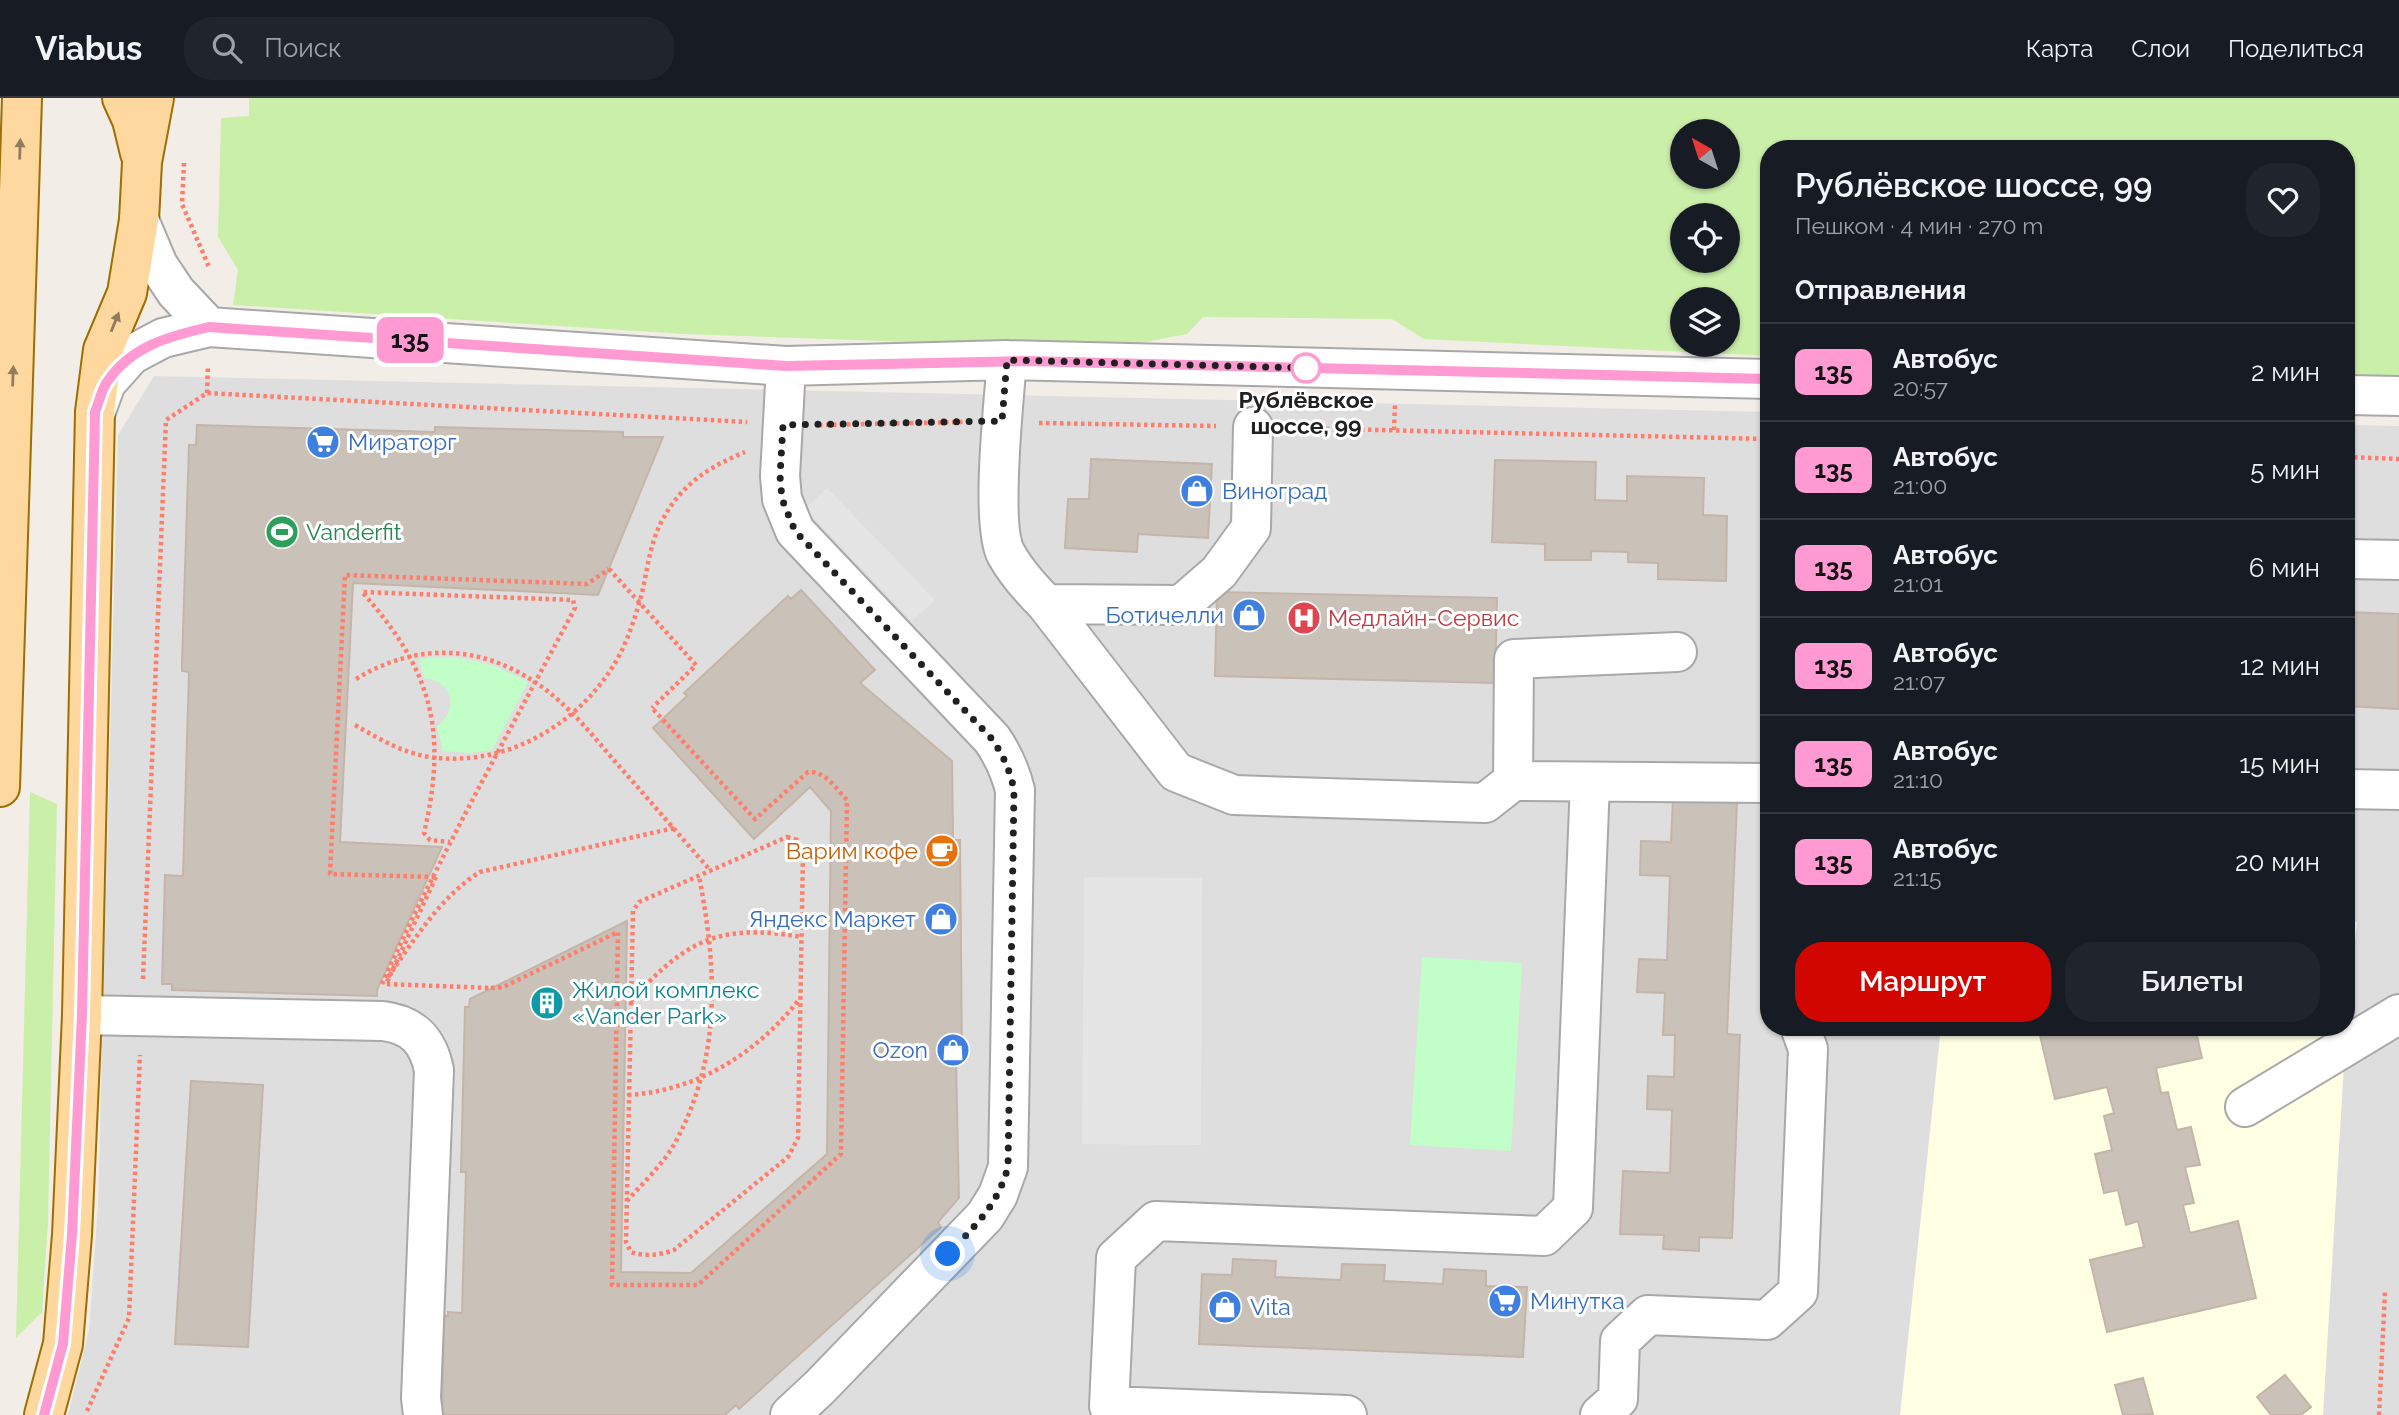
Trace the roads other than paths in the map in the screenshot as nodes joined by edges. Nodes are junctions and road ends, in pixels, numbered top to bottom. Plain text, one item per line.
1 (22, 98) edge
2 (122, 98) edge
3 (154, 98) edge
4 (142, 162) junction
5 (139, 220) junction
6 (209, 327) junction
7 (1007, 360) junction
8 (786, 366) junction
9 (1760, 379) edge
10 (2355, 395) edge
11 (2399, 396) edge
12 (95, 412) junction
13 (1253, 427) road end
14 (2355, 559) edge
15 (2399, 560) edge
16 (1046, 604) junction
17 (1677, 652) dead end
18 (1513, 781) junction
19 (1590, 782) junction
20 (1760, 783) edge
21 (0, 788) edge
22 (2355, 789) edge
23 (2399, 790) edge
24 (2399, 1014) edge
25 (82, 1015) junction
26 (1803, 1036) edge
27 (2245, 1107) dead end
28 (44, 1415) edge
29 (424, 1415) edge
30 (790, 1415) edge
31 (1347, 1415) edge
32 (1600, 1415) edge

21 -> 1 main road
2 - 4 main road
3 - 4 main road
4 - 5 main road
5 - 6 street
12 -> 5 main road
6 - 8 street
6 - 12 street
7 - 8 street
7 - 9 street
7 - 16 street
8 - 30 street
10 - 11 street
12 - 25 main road
13 - 16 street
14 - 15 street
16 - 18 street
17 - 18 street
18 - 19 street
19 - 20 street
19 - 31 street
22 - 23 street
24 - 27 street
25 - 28 main road
25 - 29 street
26 - 32 street

